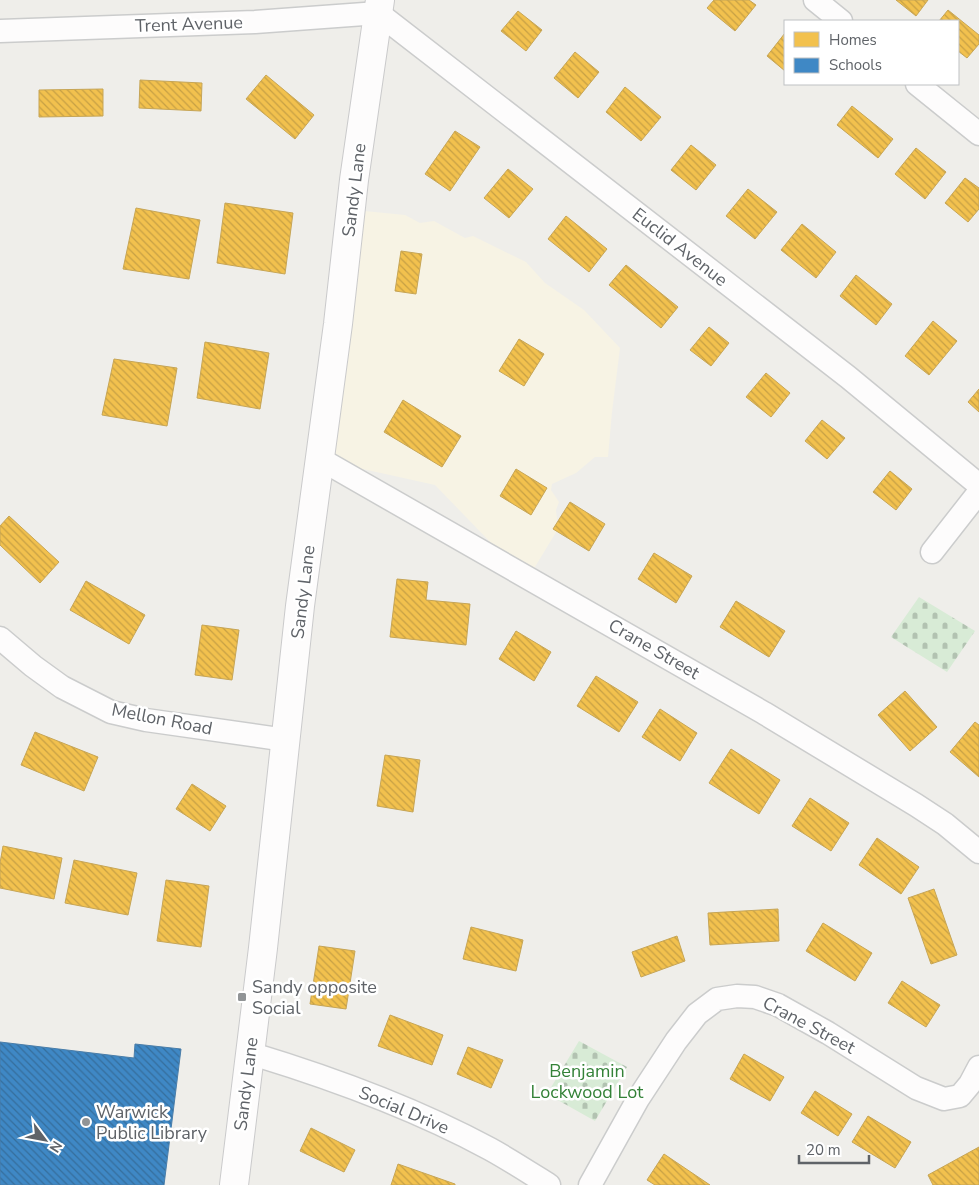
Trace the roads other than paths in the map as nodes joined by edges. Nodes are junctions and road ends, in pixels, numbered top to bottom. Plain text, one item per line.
1 (815, 0) edge
2 (379, 6) edge
3 (840, 20) edge
4 (0, 31) edge
5 (918, 85) edge
6 (979, 134) edge
7 (320, 459) junction
8 (979, 485) edge
9 (979, 492) edge
10 (932, 552) dead end
11 (0, 638) edge
12 (286, 740) junction
13 (979, 852) edge
14 (249, 1053) junction
15 (979, 1067) edge
16 (234, 1185) edge
17 (549, 1185) edge
18 (590, 1185) edge

1 - 3 street
2 - 4 street, Trent Avenue
2 - 7 main road, Sandy Lane
2 - 8 street, Euclid Avenue
5 - 6 street
7 - 12 main road, Sandy Lane
7 - 13 street, Crane Street
9 - 10 street
11 - 12 street, Mellon Road
12 - 14 main road, Sandy Lane
14 - 16 main road, Sandy Lane
14 - 17 street, Social Drive
15 - 18 street, Crane Street

